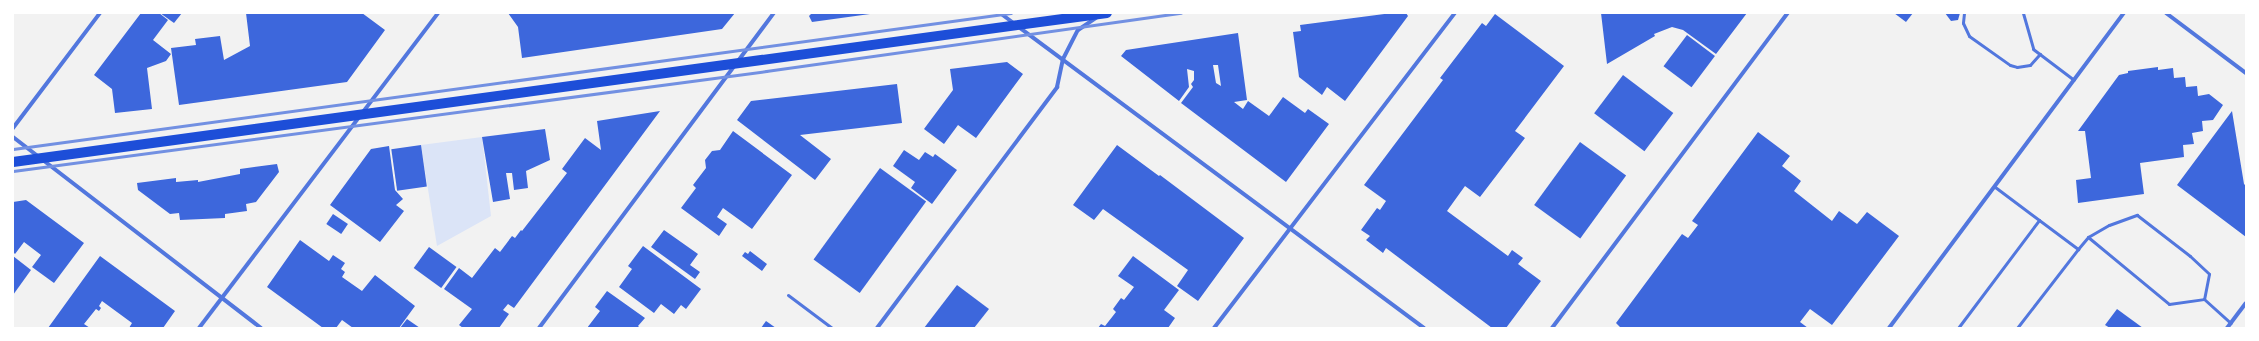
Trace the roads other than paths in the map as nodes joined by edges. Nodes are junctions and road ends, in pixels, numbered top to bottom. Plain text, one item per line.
1 (100, 13) edge
2 (438, 13) edge
3 (774, 13) edge
4 (1000, 13) edge
5 (1104, 13) edge
6 (1455, 13) edge
7 (1788, 13) edge
8 (1964, 13) edge
9 (2023, 13) edge
10 (2124, 13) edge
11 (2166, 13) edge
12 (1016, 25) junction
13 (2040, 54) junction
14 (1062, 59) junction
15 (736, 64) junction
16 (2246, 73) edge
17 (2074, 80) junction
18 (363, 114) junction
19 (13, 128) edge
20 (13, 138) edge
21 (40, 158) junction
22 (13, 162) edge
23 (1995, 187) junction
24 (2039, 220) junction
25 (1289, 227) junction
26 (2088, 237) junction
27 (2078, 248) junction
28 (788, 295) dead end
29 (221, 298) junction
30 (2204, 299) junction
31 (2246, 303) edge
32 (2231, 323) junction
33 (199, 328) edge
34 (261, 328) edge
35 (539, 328) edge
36 (832, 328) edge
37 (877, 328) edge
38 (1214, 328) edge
39 (1424, 328) edge
40 (1552, 328) edge
41 (1889, 328) edge
42 (1958, 328) edge
43 (2017, 328) edge
44 (2227, 328) edge

1 - 19 street
2 - 18 street
3 - 15 street
4 - 12 street
5 - 12 main road
5 - 14 street
6 - 25 street
7 - 40 street
8 - 13 lane
9 - 13 lane
10 - 17 street
11 - 16 street
12 - 14 street
12 - 15 main road
13 - 17 lane
14 - 25 street
14 - 37 street
15 - 18 main road
15 - 35 street
17 - 23 street
18 - 21 main road
18 - 29 street
20 - 21 street
21 - 22 main road
21 - 29 street
23 - 24 lane
23 - 41 street
24 - 27 lane
24 - 42 lane
25 - 38 street
25 - 39 street
26 - 27 lane
26 - 30 lane
26 - 30 lane
27 - 43 lane
28 - 36 lane
29 - 33 street
29 - 34 street
30 - 32 lane
31 - 32 street
32 - 44 street

